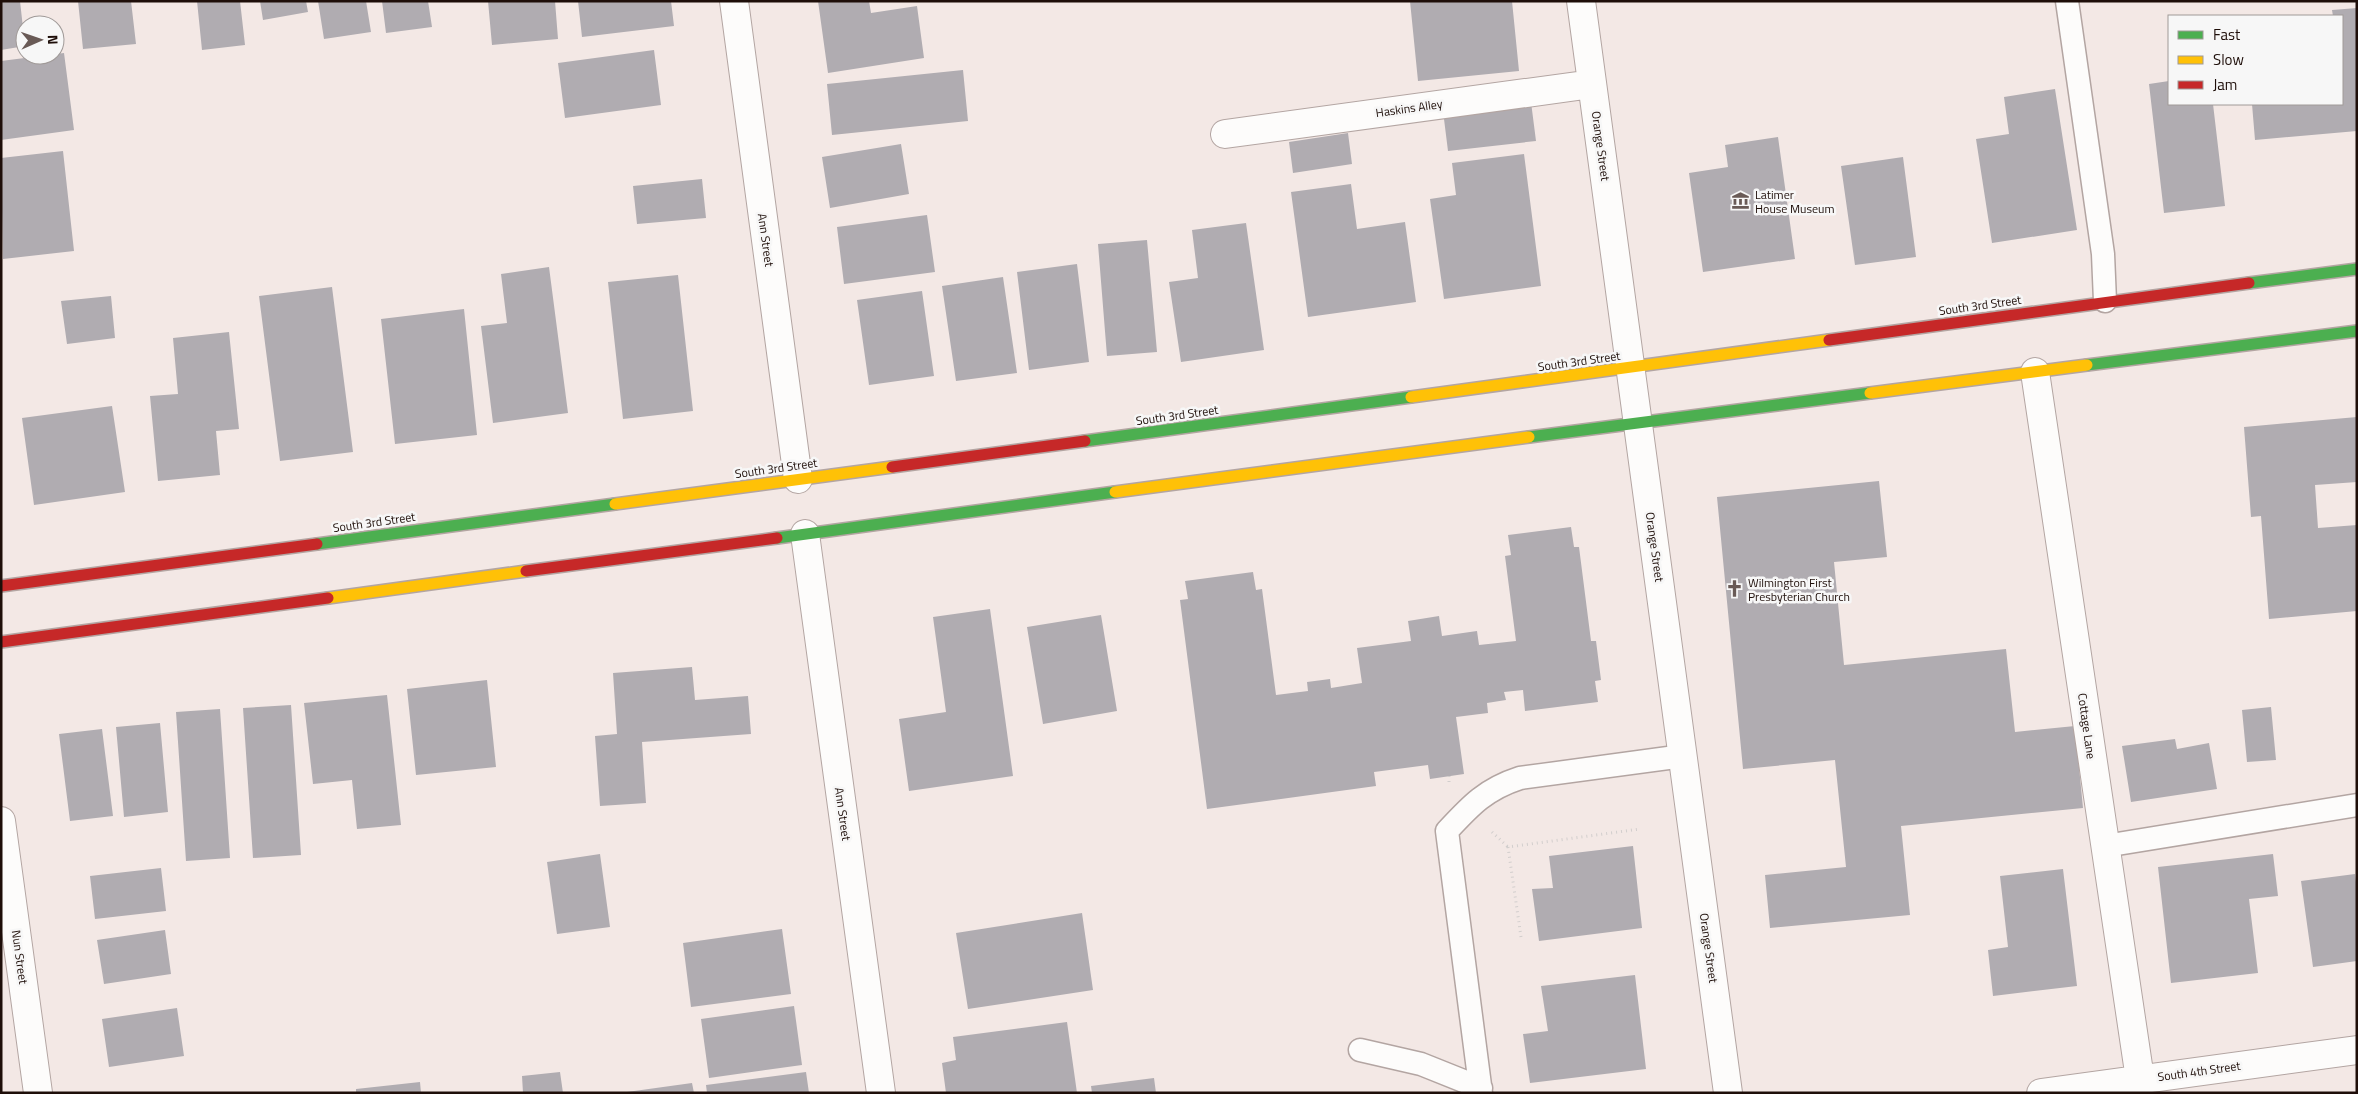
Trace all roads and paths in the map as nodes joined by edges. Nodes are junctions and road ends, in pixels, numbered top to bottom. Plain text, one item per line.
1 (734, 1) edge
2 (1581, 1) edge
3 (2067, 1) edge
4 (1592, 84) junction
5 (1225, 134) dead end
6 (2357, 269) edge
7 (2106, 301) junction
8 (2357, 331) edge
9 (1630, 368) junction
10 (2036, 372) junction
11 (1638, 422) junction
12 (798, 479) junction
13 (806, 534) junction
14 (1, 586) edge
15 (1, 642) edge
16 (1683, 756) junction
17 (2357, 805) edge
18 (1, 820) edge
19 (1640, 829) dead end
20 (2105, 846) junction
21 (1521, 937) dead end
22 (1360, 1050) dead end
23 (2357, 1050) edge
24 (2140, 1079) junction
25 (1481, 1090) edge
26 (38, 1093) edge
27 (881, 1093) edge
28 (1728, 1093) edge
29 (2041, 1093) edge

1 - 12 street, Ann Street
2 - 4 street, Orange Street
3 - 7 lane
4 - 5 street, Haskins Alley
4 - 9 street, Orange Street
6 - 7 main road, South 3rd Street
7 - 9 main road, South 3rd Street
8 - 10 main road
9 - 11 street, Orange Street
9 - 12 main road, South 3rd Street
10 - 11 main road
10 - 20 street, Cottage Lane
11 - 13 main road
11 - 16 street, Orange Street
12 - 14 main road, South 3rd Street
13 - 15 main road
13 - 27 street, Ann Street
16 - 25 lane
16 - 28 street, Orange Street
17 - 20 lane
18 - 26 street, Nun Street
19 - 21 path
20 - 24 street, Cottage Lane
22 - 25 lane
23 - 24 street, South 4th Street
24 - 29 street, South 4th Street

